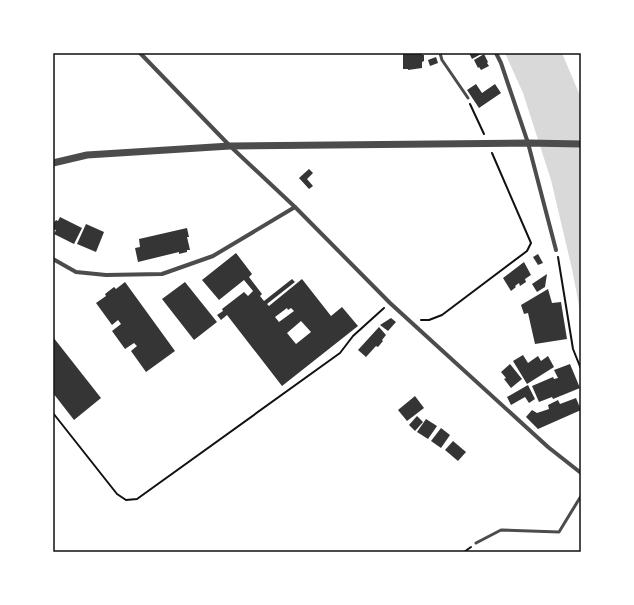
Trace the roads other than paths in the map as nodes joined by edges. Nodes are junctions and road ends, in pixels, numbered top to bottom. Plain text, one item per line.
1 (140, 53) edge
2 (440, 53) edge
3 (496, 53) edge
4 (468, 98) road end
5 (528, 143) junction
6 (581, 144) edge
7 (230, 146) junction
8 (53, 163) edge
9 (295, 207) junction
10 (556, 250) road end
11 (53, 259) edge
12 (581, 473) edge
13 (581, 496) edge
14 (476, 543) dead end

1 - 7 street
2 - 4 lane
3 - 5 street
5 - 6 street
5 - 7 street
5 - 10 street
7 - 8 street
7 - 9 street
9 - 11 street
9 - 12 street
13 - 14 lane

